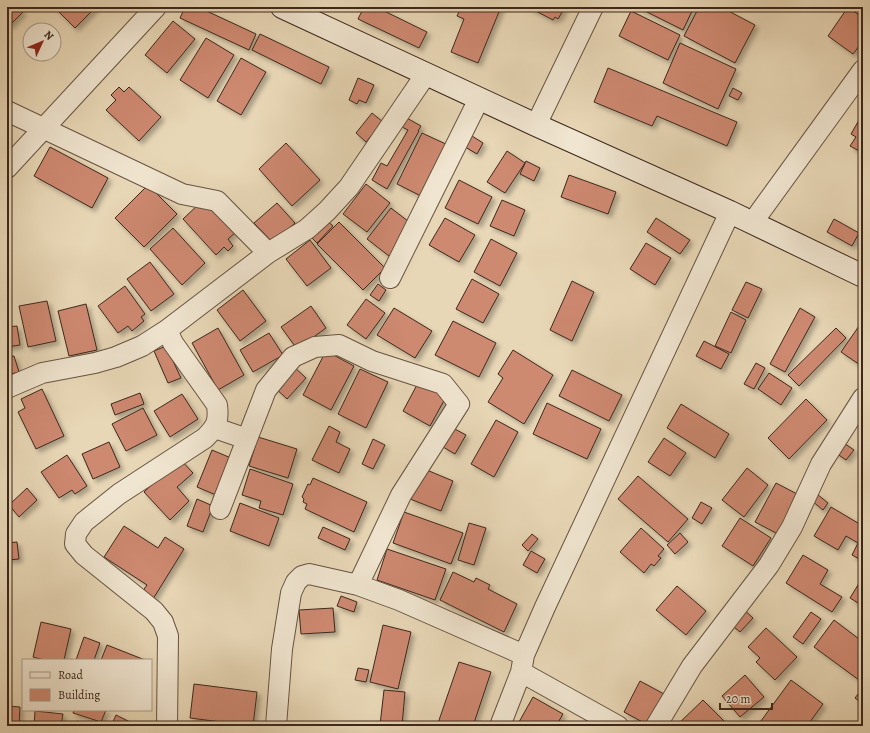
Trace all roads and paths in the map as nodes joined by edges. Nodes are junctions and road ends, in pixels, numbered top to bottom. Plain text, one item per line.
1 (156, 7) edge
2 (283, 7) edge
3 (593, 7) edge
4 (863, 70) edge
5 (426, 74) junction
6 (479, 99) junction
7 (7, 111) edge
8 (536, 125) junction
9 (43, 128) junction
10 (7, 168) edge
11 (730, 212) junction
12 (752, 223) junction
13 (268, 253) junction
14 (863, 276) edge
15 (390, 278) dead end
16 (167, 330) junction
17 (7, 388) edge
18 (863, 398) edge
19 (215, 428) junction
20 (247, 439) junction
21 (220, 509) dead end
22 (358, 585) junction
23 (522, 664) junction
24 (167, 726) edge
25 (276, 726) edge
26 (500, 726) edge
27 (618, 726) edge
28 (656, 726) edge

1 - 9 street
2 - 5 main road
3 - 8 street
4 - 12 street
5 - 6 main road
5 - 13 street
6 - 8 main road
6 - 15 street
7 - 9 street
8 - 11 main road
9 - 10 street
9 - 13 street
11 - 12 main road
11 - 23 street
12 - 14 main road
13 - 16 street
16 - 17 street
16 - 19 street
18 - 28 street
19 - 20 street
19 - 24 street
20 - 21 street
20 - 22 street
22 - 23 street
22 - 25 street
23 - 26 street
23 - 27 street

